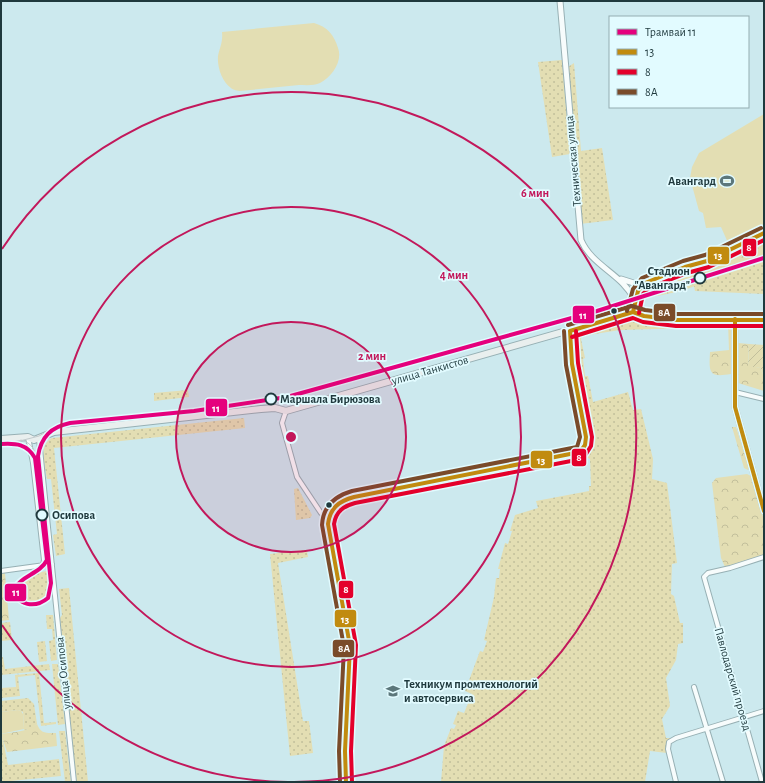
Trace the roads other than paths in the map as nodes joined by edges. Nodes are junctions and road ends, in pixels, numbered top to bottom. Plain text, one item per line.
1 (560, 1) edge
2 (764, 233) edge
3 (617, 277) junction
4 (645, 283) junction
5 (634, 299) junction
6 (633, 312) junction
7 (735, 319) junction
8 (764, 320) edge
9 (570, 331) junction
10 (735, 392) junction
11 (764, 399) edge
12 (286, 411) junction
13 (1, 438) edge
14 (33, 440) junction
15 (764, 511) edge
16 (328, 515) junction
17 (764, 557) edge
18 (52, 564) junction
19 (43, 565) junction
20 (1, 571) edge
21 (694, 687) dead end
22 (764, 711) edge
23 (745, 717) junction
24 (707, 728) junction
25 (74, 782) edge
26 (346, 782) edge
27 (676, 782) edge
28 (723, 782) edge
29 (762, 782) edge

1 - 3 street, Техническая улица
2 - 4 main road
3 - 4 street
3 - 5 street, Техническая улица
4 - 5 main road
5 - 6 main road
6 - 7 main road
6 - 9 main road, улица Танкистов
7 - 8 main road
7 - 10 street
9 - 12 main road, улица Танкистов
9 - 16 main road
10 - 11 street
10 - 15 street
12 - 14 main road, улица Танкистов
12 - 16 street
13 - 14 main road, улица Танкистов
14 - 18 street, улица Осипова
14 - 19 street
16 - 26 main road
17 - 23 street, Павлодарский проезд
18 - 19 street
18 - 25 street, улица Осипова
19 - 20 street
21 - 24 street
22 - 23 street
23 - 24 street
23 - 29 street, Павлодарский проезд
24 - 27 street
24 - 28 street

